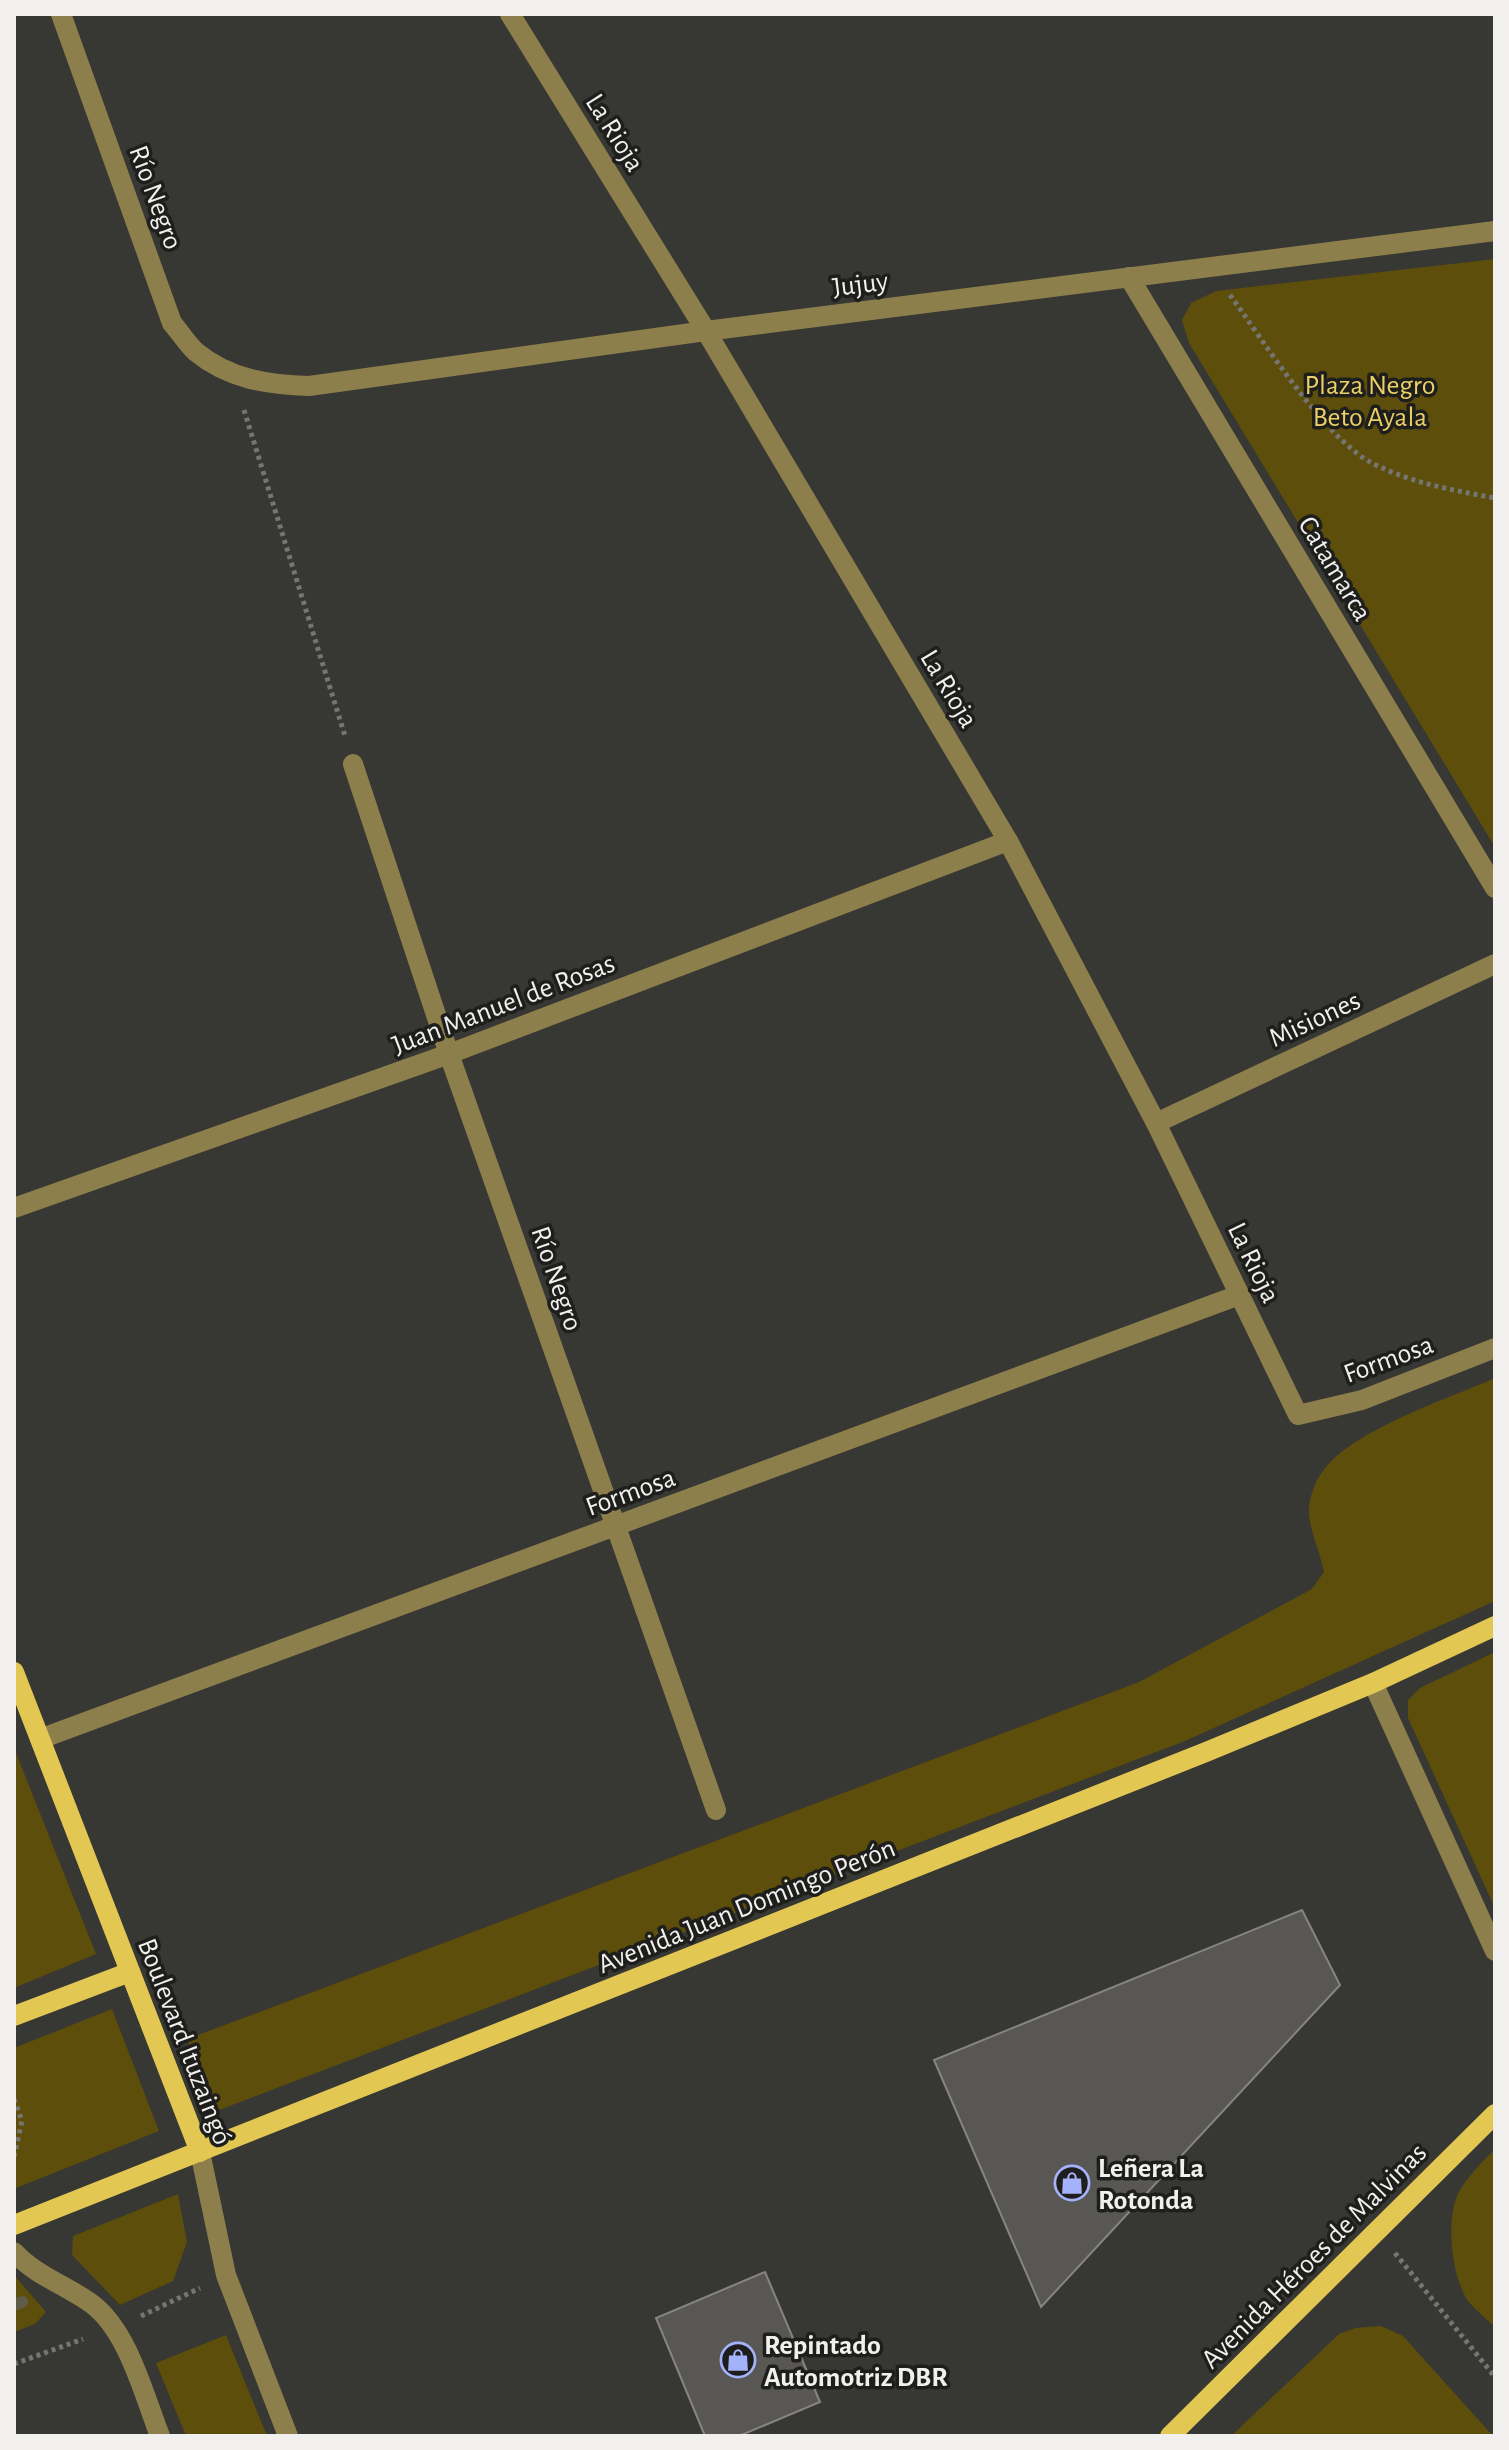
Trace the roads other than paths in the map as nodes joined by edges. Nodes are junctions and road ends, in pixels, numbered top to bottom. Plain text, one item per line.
1 (61, 14) edge
2 (510, 14) edge
3 (1495, 231) edge
4 (1129, 277) junction
5 (706, 331) junction
6 (233, 375) joint
7 (353, 764) road end
8 (1008, 841) junction
9 (1495, 888) edge
10 (1495, 964) edge
11 (449, 1054) junction
12 (1156, 1123) junction
13 (14, 1208) edge
14 (1239, 1295) junction
15 (1495, 1348) edge
16 (1298, 1415) joint
17 (616, 1526) junction
18 (1495, 1626) edge
19 (14, 1672) edge
20 (1373, 1683) junction
21 (40, 1739) junction
22 (716, 1810) dead end
23 (1495, 1951) edge
24 (130, 1972) junction
25 (14, 2016) edge
26 (1495, 2114) edge
27 (200, 2152) junction
28 (14, 2225) edge
29 (14, 2252) edge
30 (160, 2436) edge
31 (288, 2436) edge
32 (1170, 2436) edge

1 - 6 street, Río Negro
2 - 5 street, La Rioja
3 - 4 street, Jujuy
4 - 5 street, Jujuy
4 - 9 street, Catamarca
5 - 6 street, Jujuy
5 - 8 street, La Rioja
7 - 11 street, Río Negro
8 - 11 street, Juan Manuel de Rosas
8 - 12 street, La Rioja
10 - 12 street, Misiones
11 - 13 street, Juan Manuel de Rosas
11 - 17 street, Río Negro
12 - 14 street, La Rioja
14 - 16 street, La Rioja
14 - 17 street, Formosa
15 - 16 street, Formosa
17 - 21 street, Formosa
17 - 22 street, Río Negro
18 - 20 main road, Avenida Juan Domingo Perón
19 - 21 main road, Boulevard Ituzaingó
20 - 23 street
20 - 27 main road, Avenida Juan Domingo Perón
21 - 24 main road, Boulevard Ituzaingó
24 - 25 main road
24 - 27 main road, Boulevard Ituzaingó
26 - 32 main road, Avenida Héroes de Malvinas
27 - 28 main road, Avenida Juan Domingo Perón
27 - 31 street, Boulevard Ituzaingó
29 - 30 street

